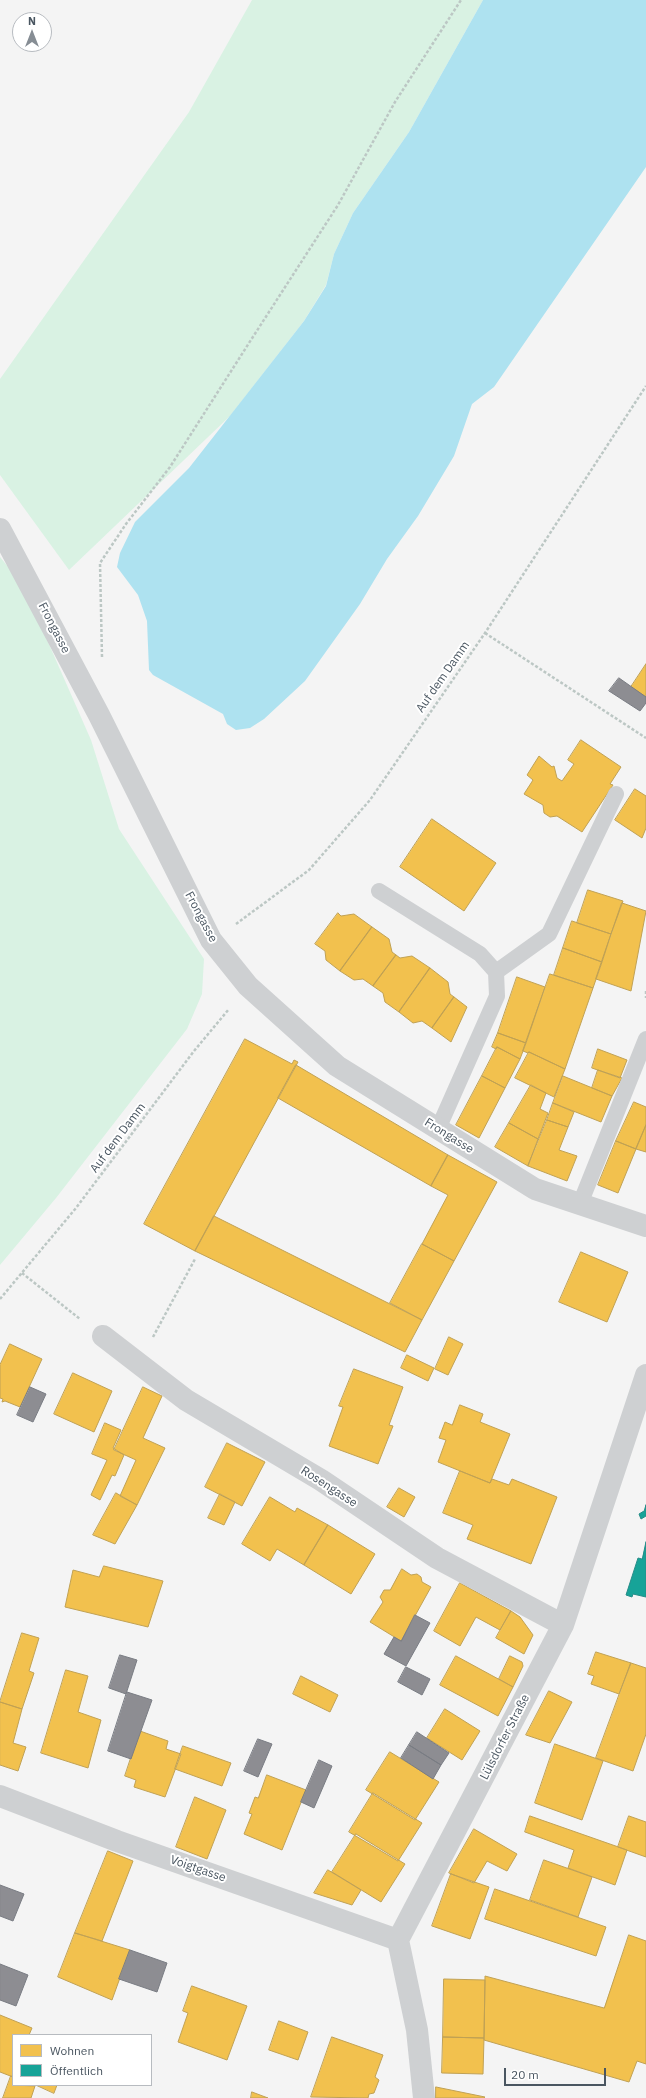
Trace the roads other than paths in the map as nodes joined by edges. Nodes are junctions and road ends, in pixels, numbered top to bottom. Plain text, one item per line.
1 (0, 529) edge
2 (616, 794) dead end
3 (379, 891) dead end
4 (496, 972) junction
5 (646, 1038) edge
6 (438, 1129) junction
7 (580, 1204) junction
8 (646, 1226) edge
9 (103, 1336) road end
10 (646, 1375) edge
11 (563, 1625) junction
12 (0, 1796) edge
13 (398, 1940) junction
14 (424, 2098) edge

1 - 6 street, Frongasse
2 - 4 lane
3 - 4 lane
4 - 6 lane
5 - 7 lane
6 - 7 street, Frongasse
7 - 8 street, Frongasse
9 - 11 street, Rosengasse
10 - 11 street, Lülsdorfer Straße
11 - 13 street, Lülsdorfer Straße
12 - 13 street, Voigtgasse
13 - 14 street

